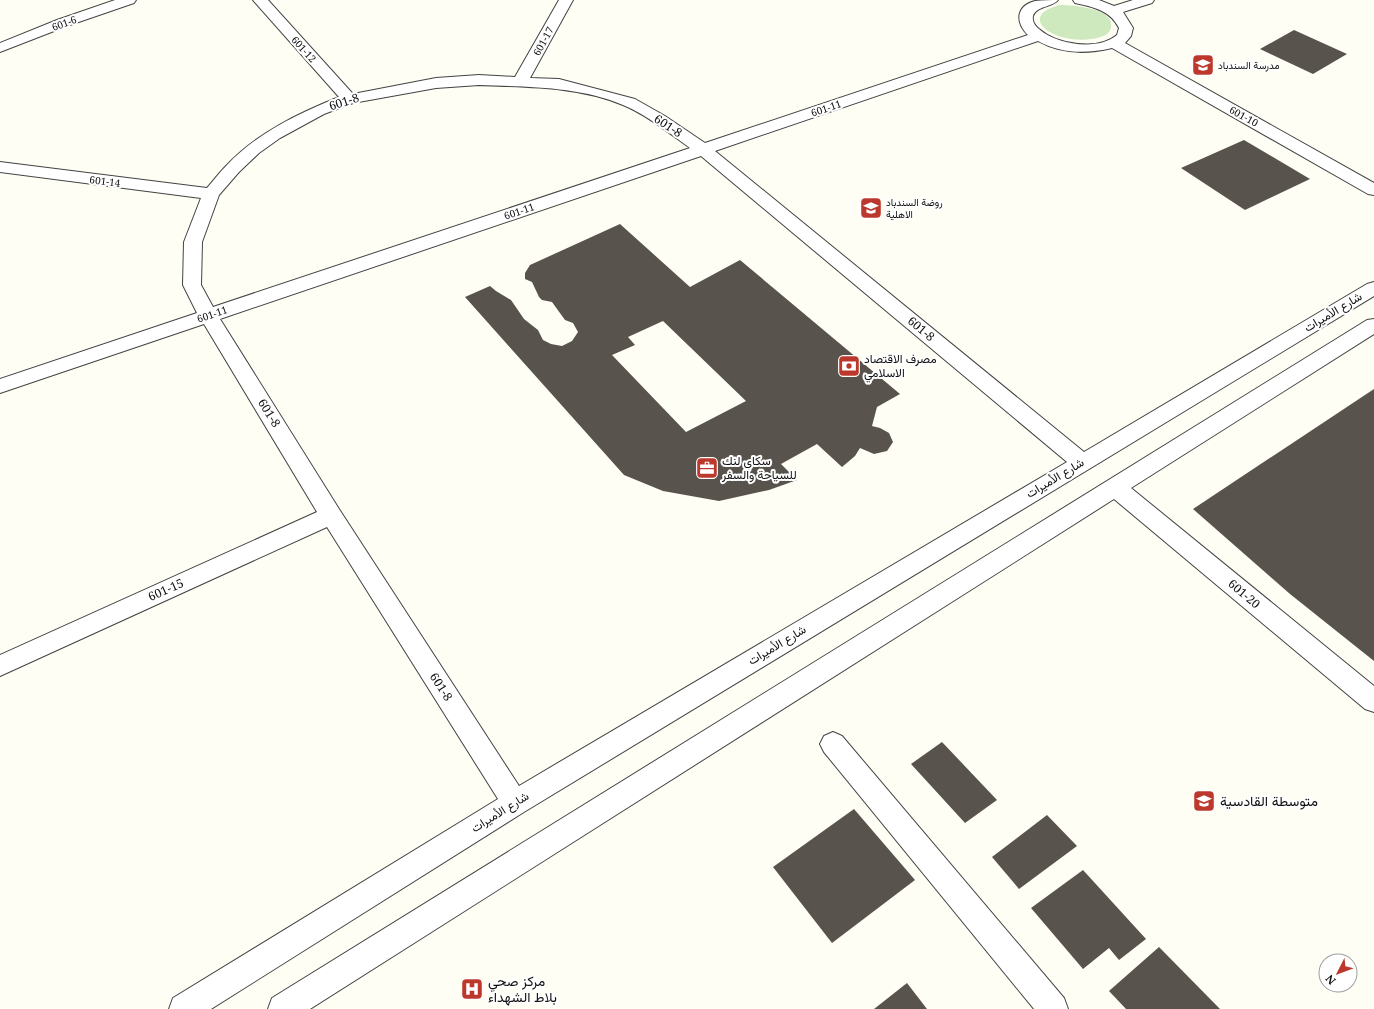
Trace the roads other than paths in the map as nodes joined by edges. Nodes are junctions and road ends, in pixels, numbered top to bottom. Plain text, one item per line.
1 (129, 0) edge
2 (260, 0) edge
3 (566, 0) edge
4 (1147, 0) edge
5 (1040, 1) edge
6 (1089, 1) edge
7 (1112, 11) junction
8 (1039, 36) junction
9 (1114, 43) junction
10 (0, 48) edge
11 (521, 81) junction
12 (349, 98) junction
13 (703, 149) junction
14 (0, 167) edge
15 (1374, 190) edge
16 (211, 194) junction
17 (1374, 288) edge
18 (208, 315) junction
19 (1374, 325) edge
20 (0, 386) edge
21 (1082, 462) junction
22 (1115, 487) junction
23 (331, 515) junction
24 (0, 666) edge
25 (1374, 701) edge
26 (833, 744) dead end
27 (515, 803) junction
28 (184, 1009) edge
29 (283, 1009) edge
30 (1053, 1009) edge

1 - 10 street, 601-6
2 - 12 street, 601-12
3 - 11 street, 601-17
4 - 7 street
5 - 8 street
6 - 7 street
7 - 9 street
8 - 9 street
8 - 13 street, 601-11
9 - 15 street, 601-10
11 - 12 street, 601-8
11 - 13 street, 601-8
12 - 16 street, 601-8
13 - 18 street, 601-11
13 - 21 street, 601-8
14 - 16 street, 601-14
16 - 18 street, 601-8
17 - 21 street, شارع الأميرات
18 - 20 street, 601-11
18 - 23 street, 601-8
19 - 22 street
21 - 27 street, شارع الأميرات
22 - 25 street, 601-20
22 - 29 street
23 - 24 street, 601-15
23 - 27 street, 601-8
26 - 30 street
27 - 28 street, شارع الأميرات

